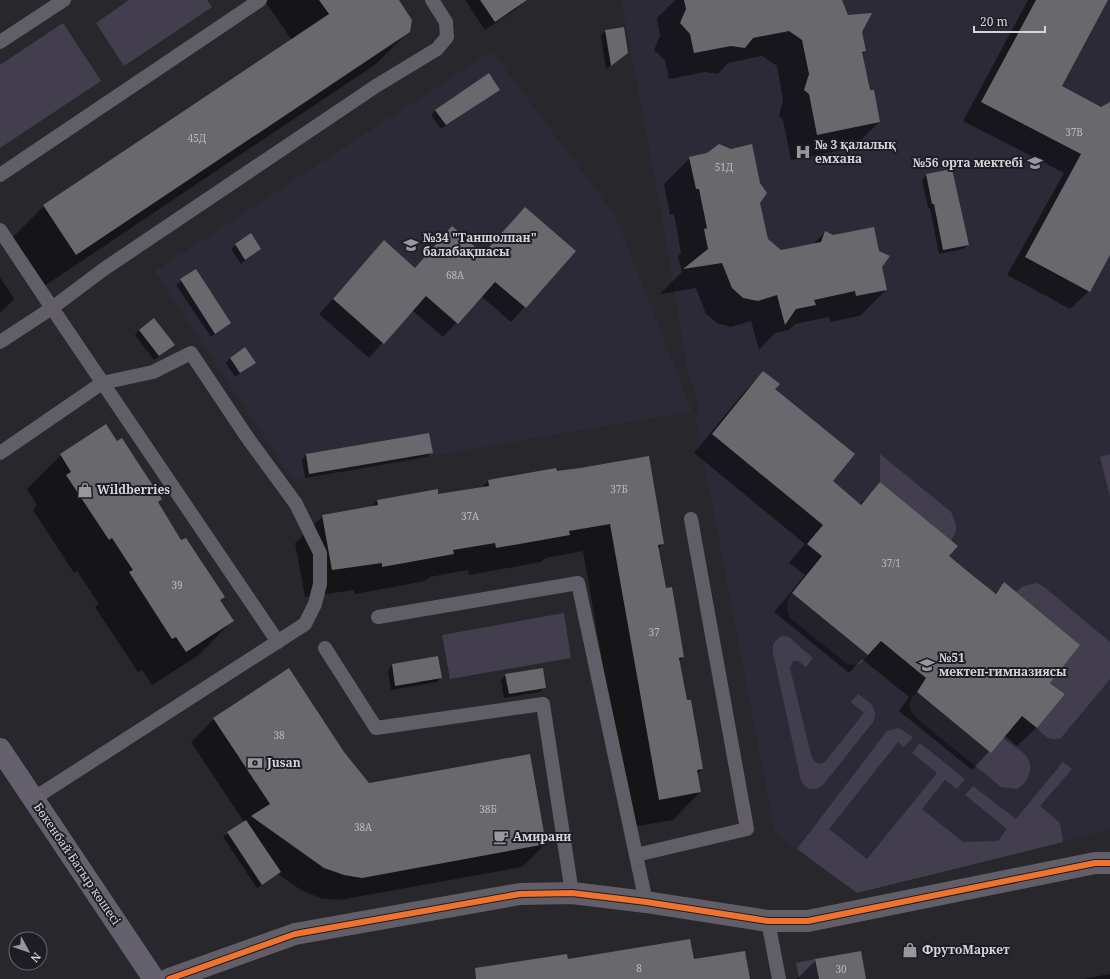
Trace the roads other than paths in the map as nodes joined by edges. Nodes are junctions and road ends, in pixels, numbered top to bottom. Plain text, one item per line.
1 (64, 0) edge
2 (260, 0) edge
3 (432, 0) edge
4 (0, 42) edge
5 (0, 175) edge
6 (0, 230) edge
7 (52, 308) junction
8 (0, 342) edge
9 (102, 383) junction
10 (0, 453) edge
11 (691, 519) dead end
12 (378, 617) dead end
13 (278, 642) junction
14 (325, 648) dead end
15 (0, 749) edge
16 (33, 799) junction
17 (636, 855) junction
18 (1110, 863) edge
19 (572, 893) junction
20 (646, 902) junction
21 (768, 921) junction
22 (154, 979) edge
23 (169, 979) edge
24 (779, 979) edge

1 - 4 lane
2 - 5 lane
3 - 7 lane
6 - 7 lane
7 - 8 lane
7 - 9 lane
9 - 10 lane
9 - 13 lane
9 - 13 lane
11 - 17 lane
12 - 17 lane
13 - 16 lane
14 - 19 lane
15 - 16 main road, Бөкенбай Батыр көшесі
16 - 22 main road, Бөкенбай Батыр көшесі
17 - 20 lane
18 - 21 street
19 - 20 street
19 - 23 street
20 - 21 street
21 - 24 lane

